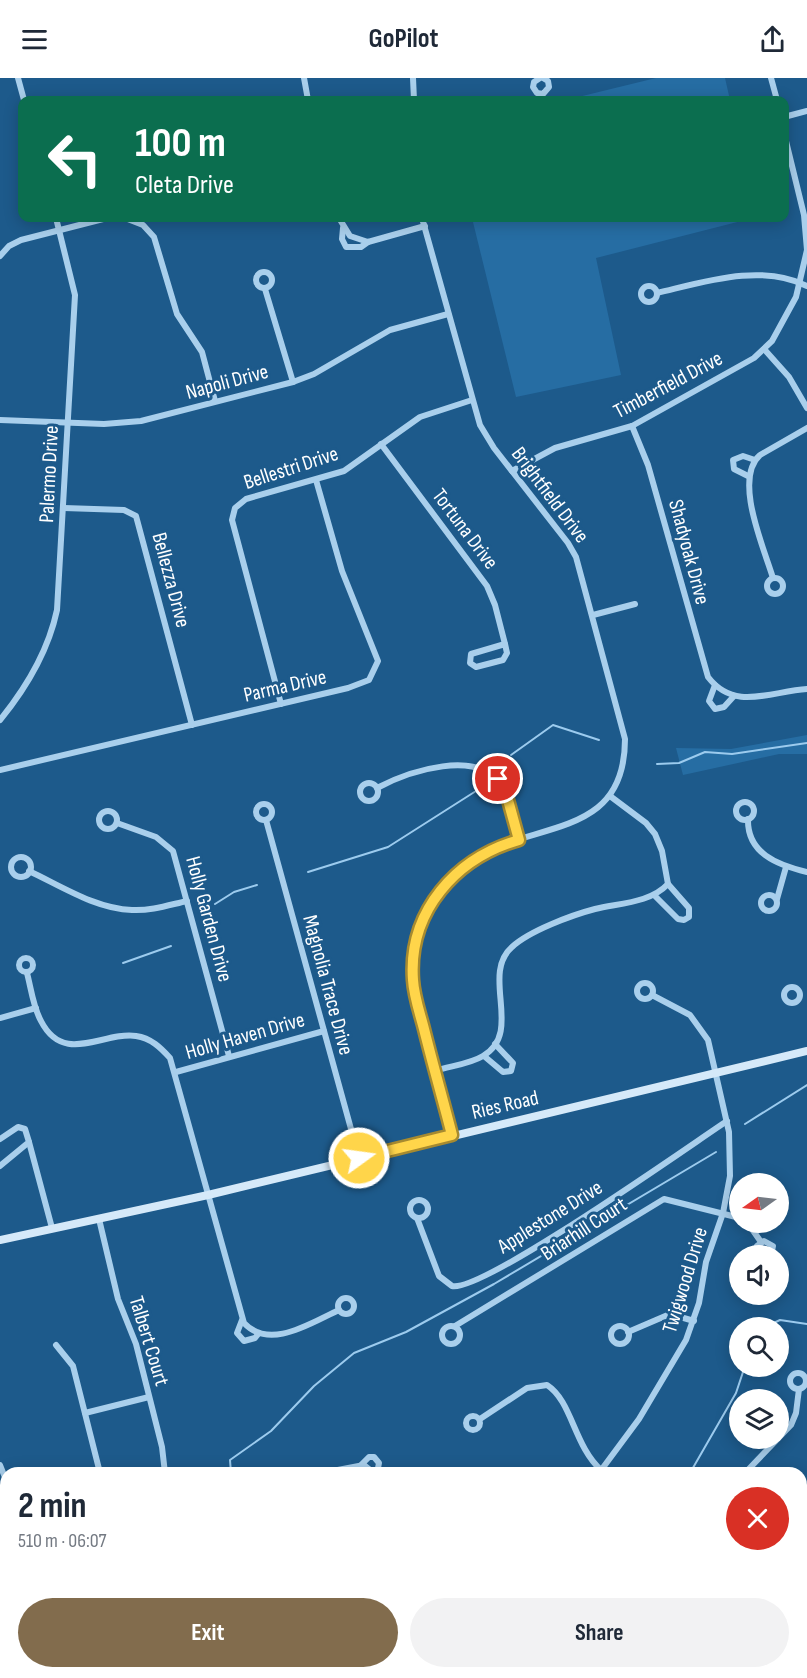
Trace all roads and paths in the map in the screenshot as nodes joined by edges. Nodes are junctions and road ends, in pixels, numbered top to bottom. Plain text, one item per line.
1 (18, 78) edge
2 (304, 78) edge
3 (413, 78) edge
4 (771, 78) edge
5 (23, 96) edge
6 (307, 96) edge
7 (414, 96) edge
8 (776, 96) edge
9 (807, 111) edge
10 (789, 116) edge
11 (789, 153) edge
12 (57, 222) edge
13 (91, 222) edge
14 (135, 222) edge
15 (341, 222) edge
16 (424, 222) edge
17 (425, 226) junction
18 (344, 228) junction
19 (59, 230) junction
20 (368, 242) junction
21 (0, 256) edge
22 (804, 285) edge
23 (266, 289) dead end
24 (657, 293) dead end
25 (448, 314) junction
26 (764, 349) junction
27 (293, 382) junction
28 (472, 400) junction
29 (215, 401) junction
30 (807, 408) edge
31 (0, 420) edge
32 (68, 424) junction
33 (632, 426) junction
34 (807, 428) edge
35 (381, 444) junction
36 (754, 460) junction
37 (512, 471) junction
38 (748, 476) junction
39 (316, 480) junction
40 (64, 508) junction
41 (773, 578) dead end
42 (636, 604) dead end
43 (593, 615) junction
44 (505, 644) junction
45 (715, 685) junction
46 (807, 689) edge
47 (734, 696) junction
48 (281, 704) junction
49 (0, 720) edge
50 (192, 724) junction
51 (0, 770) edge
52 (377, 788) dead end
53 (610, 796) junction
54 (748, 819) dead end
55 (266, 820) dead end
56 (117, 823) dead end
57 (519, 840) junction
58 (786, 867) junction
59 (29, 871) dead end
60 (807, 872) edge
61 (668, 884) junction
62 (655, 896) junction
63 (777, 899) dead end
64 (187, 901) junction
65 (27, 973) dead end
66 (807, 990) edge
67 (799, 992) dead end
68 (652, 994) dead end
69 (36, 1008) junction
70 (0, 1018) edge
71 (324, 1031) junction
72 (495, 1044) junction
73 (807, 1052) edge
74 (229, 1056) junction
75 (484, 1056) junction
76 (435, 1071) junction
77 (176, 1072) junction
78 (715, 1075) junction
79 (727, 1121) junction
80 (452, 1135) junction
81 (0, 1139) edge
82 (29, 1142) junction
83 (359, 1158) junction
84 (0, 1166) edge
85 (208, 1195) junction
86 (723, 1213) junction
87 (729, 1215) edge
88 (417, 1218) dead end
89 (99, 1219) junction
90 (52, 1228) junction
91 (755, 1233) edge
92 (0, 1240) edge
93 (761, 1242) junction
94 (759, 1245) edge
95 (771, 1245) edge
96 (339, 1310) dead end
97 (242, 1320) junction
98 (694, 1320) junction
99 (455, 1326) dead end
100 (628, 1332) dead end
101 (259, 1333) junction
102 (56, 1345) dead end
103 (799, 1389) dead end
104 (149, 1397) junction
105 (85, 1413) junction
106 (480, 1419) dead end
107 (360, 1466) junction
108 (98, 1467) edge
109 (165, 1467) edge
110 (355, 1467) edge
111 (368, 1467) edge
112 (378, 1467) edge
113 (596, 1467) edge
114 (604, 1467) edge
115 (751, 1467) edge

1 - 5 street
2 - 6 street
3 - 7 street
4 - 8 street
9 - 10 street
11 - 22 street, Timberfield Drive
12 - 19 street, Palermo Drive
13 - 19 street
14 - 29 street
15 - 18 street
16 - 17 street, Brightfield Drive
17 - 20 street
17 - 25 street, Brightfield Drive
18 - 20 street
18 - 20 street
19 - 21 street
19 - 32 street, Palermo Drive
22 - 24 street
22 - 26 street, Timberfield Drive
23 - 27 street
25 - 27 street, Napoli Drive
25 - 28 street, Brightfield Drive
26 - 30 street
26 - 33 street, Timberfield Drive
27 - 29 street, Napoli Drive
28 - 35 street, Bellestri Drive
28 - 37 street, Brightfield Drive
29 - 32 street, Napoli Drive
31 - 32 street, Napoli Drive
32 - 40 street, Palermo Drive
33 - 37 street, Timberfield Drive
33 - 45 street, Shadyoak Drive
34 - 36 street
35 - 39 street, Bellestri Drive
35 - 44 street, Tortuna Drive
36 - 38 street
36 - 38 street
37 - 43 street, Brightfield Drive
38 - 41 street
39 - 48 street, Bellestri Drive
39 - 48 street, Parma Drive
40 - 49 street, Palermo Drive
40 - 50 street, Bellezza Drive
42 - 43 street
43 - 53 street, Brightfield Drive
44 - 44 street
45 - 47 street, Shadyoak Drive
45 - 47 street, Shadyoak Drive
46 - 47 street
48 - 50 street, Parma Drive
50 - 51 street, Parma Drive
52 - 57 street
53 - 57 street
53 - 61 street
54 - 58 street
55 - 71 street, Magnolia Trace Drive
56 - 64 street, Holly Garden Drive
57 - 76 street
58 - 60 street
58 - 63 street
59 - 64 street
61 - 62 street
61 - 62 street
62 - 72 street
64 - 74 street, Holly Garden Drive
65 - 69 street
66 - 67 street
68 - 78 street, Twigwood Drive
69 - 70 street
69 - 77 street
71 - 74 street, Holly Haven Drive
71 - 83 street, Magnolia Trace Drive
72 - 75 street
72 - 75 street
73 - 78 street, Ries Road
74 - 77 street, Holly Haven Drive
75 - 76 street
76 - 80 street
77 - 85 street
78 - 79 street, Twigwood Drive
78 - 80 street, Ries Road
79 - 86 street, Twigwood Drive
79 - 88 street, Applestone Drive
80 - 83 street, Ries Road
81 - 82 street
82 - 84 street
82 - 90 street
83 - 85 street, Ries Road
85 - 89 street, Ries Road
85 - 97 street
86 - 87 street, Briarhill Court
86 - 98 street, Twigwood Drive
86 - 99 street, Briarhill Court
89 - 90 street, Ries Road
89 - 104 street, Talbert Court
90 - 92 street, Ries Road
91 - 93 street
93 - 94 street
93 - 95 street
96 - 101 street
97 - 101 street
97 - 101 street
98 - 100 street
98 - 114 street, Twigwood Drive
102 - 105 street
103 - 115 street
104 - 105 street
104 - 109 street, Talbert Court
105 - 108 street
106 - 113 street
107 - 110 street
107 - 111 street
107 - 112 street

